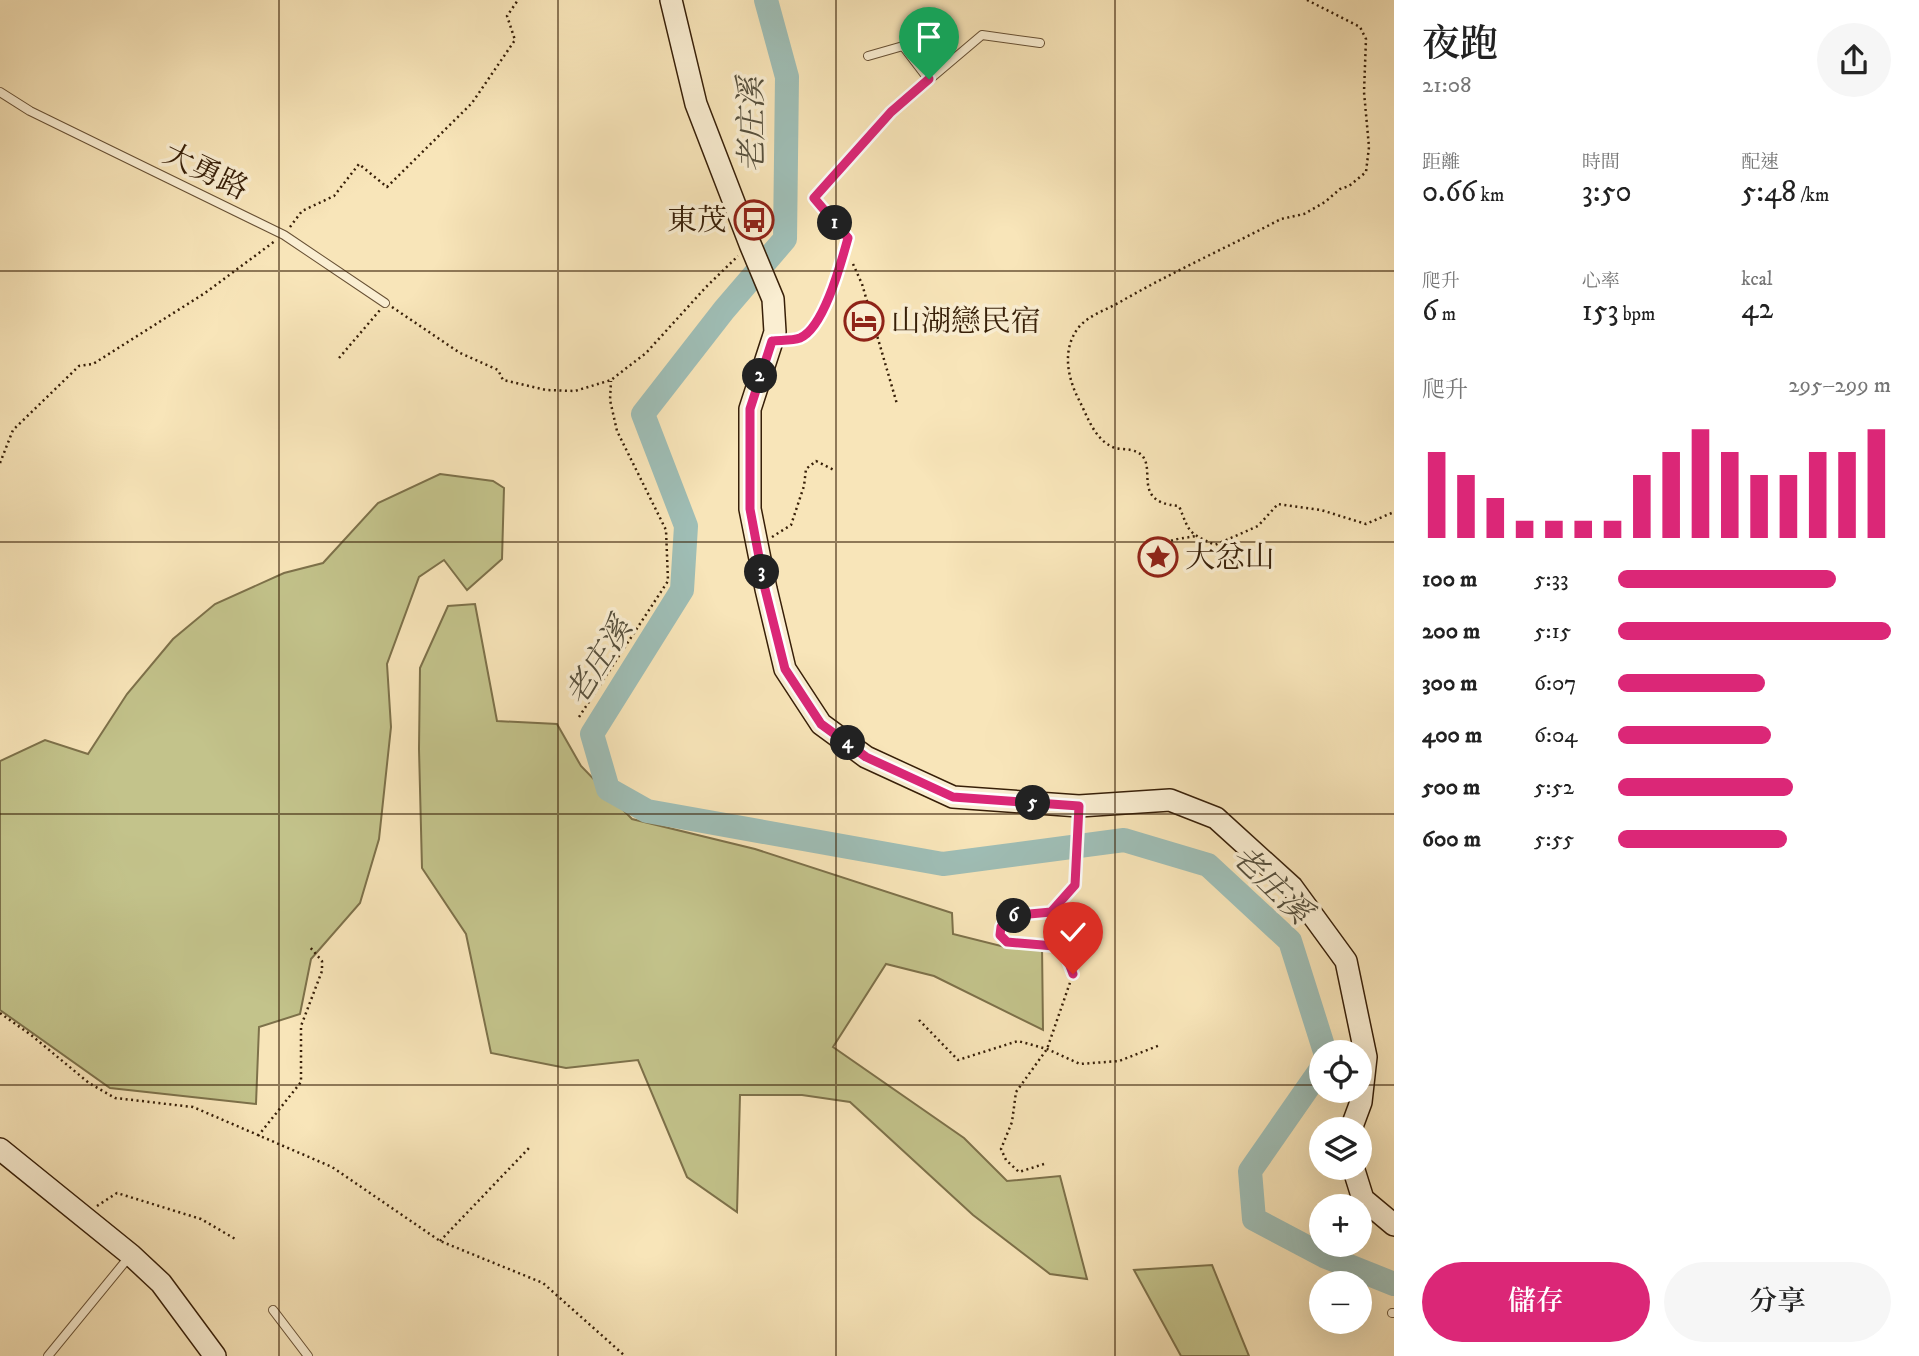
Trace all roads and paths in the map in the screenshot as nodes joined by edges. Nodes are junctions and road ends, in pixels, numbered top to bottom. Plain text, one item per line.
1 (671, 0) edge
2 (1307, 0) edge
3 (1040, 43) dead end
4 (868, 55) dead end
5 (929, 79) junction
6 (0, 92) edge
7 (750, 244) junction
8 (845, 249) junction
9 (386, 303) junction
10 (772, 341) junction
11 (339, 358) dead end
12 (611, 380) junction
13 (897, 404) dead end
14 (834, 470) dead end
15 (1394, 513) edge
16 (1196, 536) junction
17 (758, 547) junction
18 (1153, 561) dead end
19 (579, 717) dead end
20 (1079, 806) junction
21 (309, 946) dead end
22 (0, 1013) edge
23 (919, 1020) dead end
24 (1160, 1045) dead end
25 (1047, 1049) junction
26 (1355, 1117) edge
27 (258, 1136) junction
28 (529, 1148) dead end
29 (0, 1149) edge
30 (1044, 1164) dead end
31 (1357, 1180) edge
32 (82, 1215) junction
33 (1394, 1225) edge
34 (237, 1240) dead end
35 (440, 1241) junction
36 (131, 1255) junction
37 (273, 1310) dead end
38 (48, 1356) edge
39 (215, 1356) edge
40 (308, 1356) edge
41 (625, 1356) edge

1 - 7 street
2 - 16 path
3 - 5 lane
4 - 5 lane
5 - 8 lane
6 - 9 lane, 大勇路
7 - 10 street
7 - 12 path
8 - 10 lane
8 - 13 path
9 - 11 path
9 - 12 path
10 - 17 street
12 - 19 path
14 - 17 path
15 - 16 path
16 - 18 path
17 - 20 street
20 - 25 path
20 - 26 street
21 - 27 path
22 - 27 path
23 - 25 path
24 - 25 path
25 - 30 path
27 - 35 path
28 - 35 path
29 - 32 street
31 - 33 street
32 - 34 path
32 - 36 street
35 - 41 path
36 - 38 lane
36 - 39 street
37 - 40 lane

